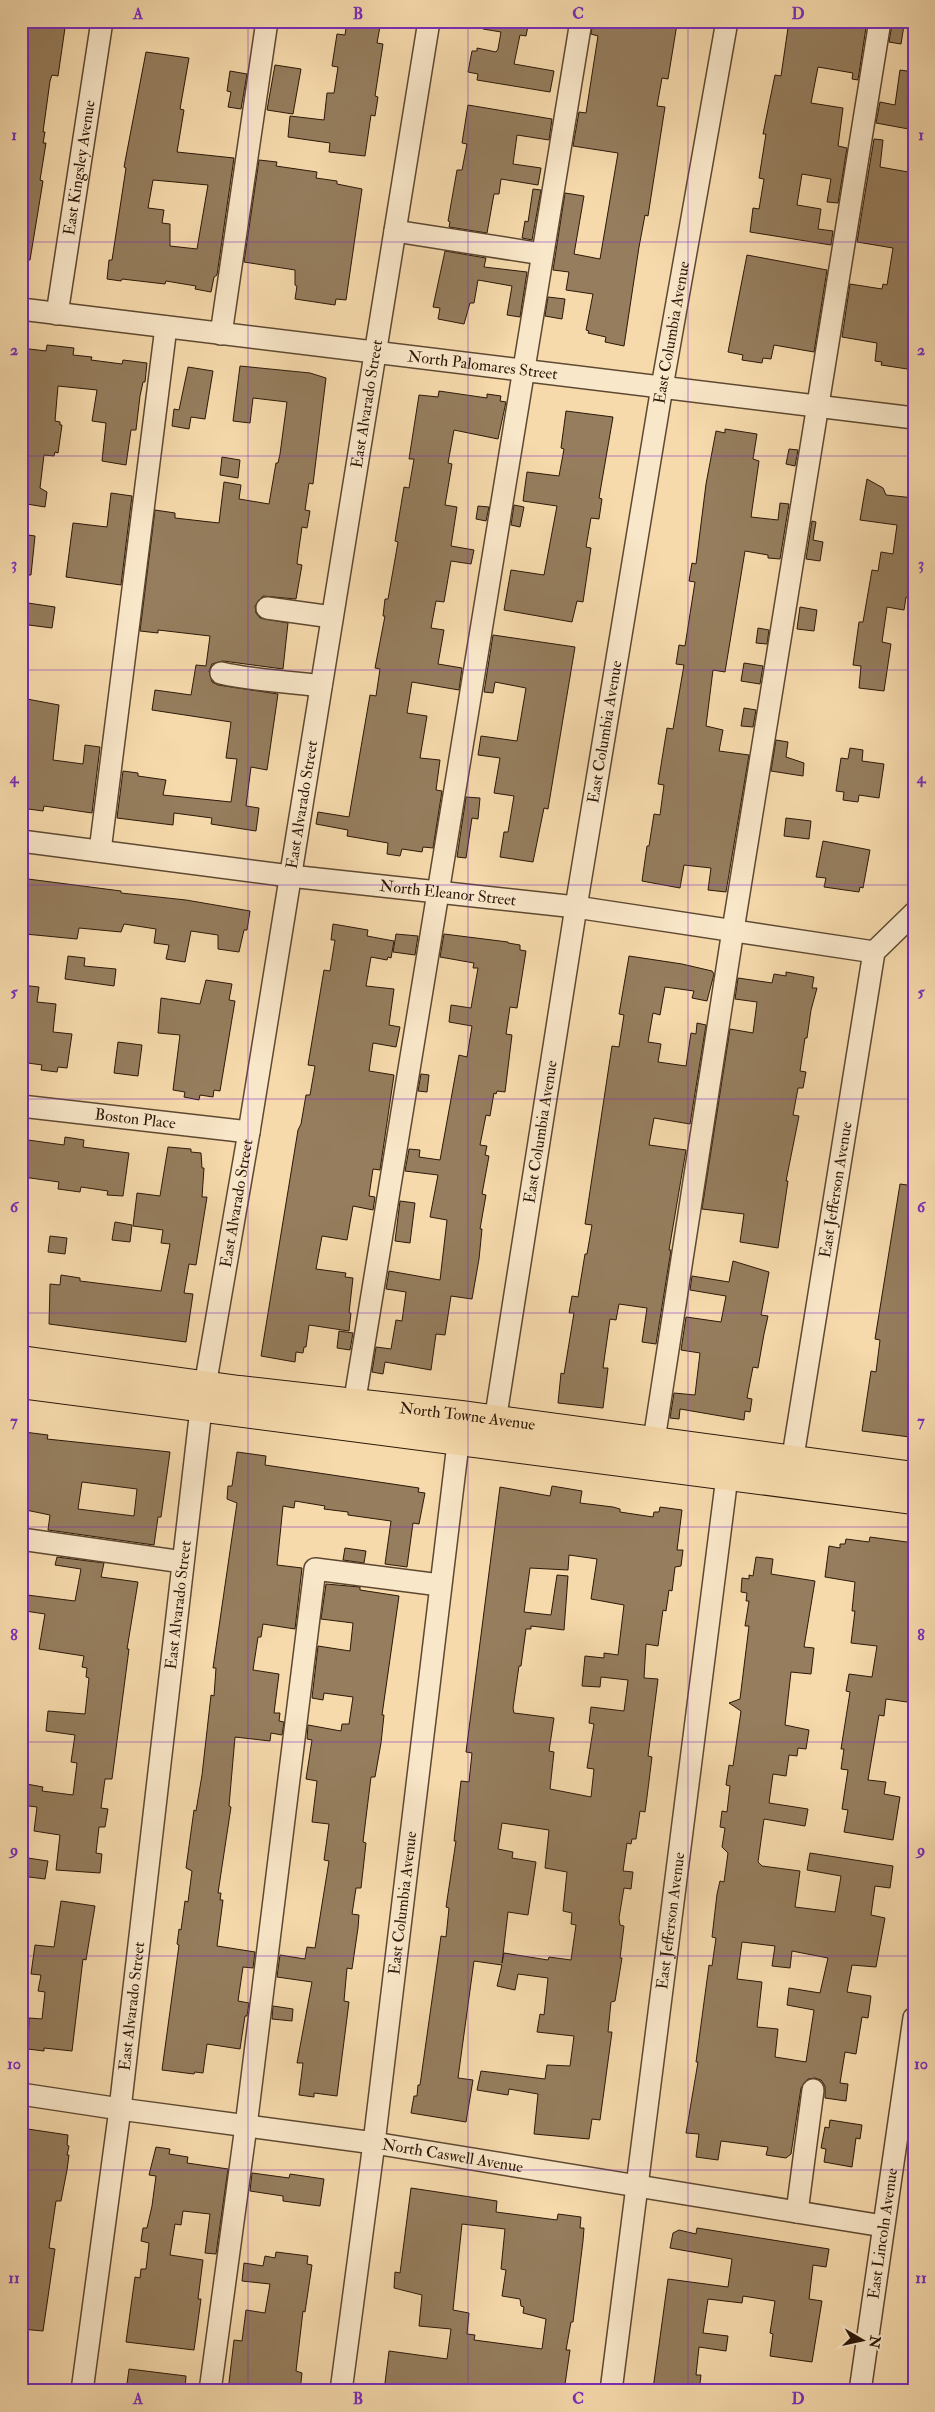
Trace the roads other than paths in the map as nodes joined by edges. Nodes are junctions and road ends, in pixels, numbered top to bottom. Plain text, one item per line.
1 (102, 21) edge
2 (267, 21) edge
3 (429, 21) edge
4 (581, 21) edge
5 (728, 21) edge
6 (880, 21) edge
7 (395, 231) junction
8 (542, 254) junction
9 (21, 309) edge
10 (57, 314) junction
11 (166, 327) junction
12 (221, 334) junction
13 (375, 352) junction
14 (523, 370) junction
15 (662, 387) junction
16 (819, 406) junction
17 (914, 418) edge
18 (267, 608) dead end
19 (332, 616) junction
20 (221, 672) dead end
21 (321, 686) junction
22 (21, 841) edge
23 (100, 851) junction
24 (290, 876) junction
25 (437, 892) junction
26 (576, 907) junction
27 (914, 913) edge
28 (733, 930) junction
29 (874, 952) junction
30 (21, 1106) edge
31 (249, 1132) junction
32 (21, 1360) edge
33 (21, 1384) edge
34 (204, 1397) junction
35 (352, 1414) junction
36 (460, 1427) junction
37 (494, 1432) junction
38 (654, 1440) junction
39 (729, 1463) junction
40 (791, 1472) junction
41 (914, 1476) edge
42 (914, 1500) edge
43 (21, 1539) edge
44 (183, 1562) junction
45 (440, 1584) junction
46 (914, 2018) edge
47 (813, 2090) dead end
48 (21, 2094) edge
49 (120, 2109) junction
50 (246, 2126) junction
51 (374, 2143) junction
52 (637, 2185) junction
53 (797, 2212) junction
54 (883, 2226) junction
55 (82, 2391) edge
56 (210, 2391) edge
57 (341, 2391) edge
58 (611, 2391) edge
59 (860, 2391) edge

1 - 10 street, East Kingsley Avenue
2 - 12 street
3 - 7 street, East Alvarado Street
4 - 8 street
5 - 15 street, East Columbia Avenue
6 - 16 street
7 - 8 street
7 - 13 street, East Alvarado Street
8 - 14 street
9 - 10 street, North Palomares Street
10 - 11 street, North Palomares Street
11 - 12 street, North Palomares Street
11 - 23 street
12 - 13 street, North Palomares Street
13 - 14 street, North Palomares Street
13 - 19 street, East Alvarado Street
14 - 15 street, North Palomares Street
14 - 25 street
15 - 16 street, North Palomares Street
15 - 26 street, East Columbia Avenue
16 - 17 street, North Palomares Street
16 - 28 street
18 - 19 street
19 - 21 street, East Alvarado Street
20 - 21 street
21 - 24 street, East Alvarado Street
22 - 23 street, North Eleanor Street
23 - 24 street, North Eleanor Street
24 - 25 street, North Eleanor Street
24 - 31 street, East Alvarado Street
25 - 26 street, North Eleanor Street
25 - 35 street
26 - 28 street, North Eleanor Street
26 - 37 street, East Columbia Avenue
27 - 29 street
28 - 29 street, North Eleanor Street
28 - 38 street
29 - 40 street, East Jefferson Avenue
30 - 31 street, Boston Place
31 - 34 street, East Alvarado Street
32 - 34 main road, North Towne Avenue
33 - 34 main road, North Towne Avenue
34 - 35 main road, North Towne Avenue
34 - 44 street, East Alvarado Street
35 - 36 main road, North Towne Avenue
36 - 37 main road, North Towne Avenue
36 - 45 street, East Columbia Avenue
37 - 38 main road, North Towne Avenue
37 - 39 main road, North Towne Avenue
38 - 39 main road, North Towne Avenue
39 - 40 main road, North Towne Avenue
39 - 52 street, East Jefferson Avenue
40 - 41 main road, North Towne Avenue
40 - 42 main road, North Towne Avenue
43 - 44 street
44 - 49 street, East Alvarado Street
45 - 50 street
45 - 51 street, East Columbia Avenue
46 - 54 street, East Lincoln Avenue
47 - 53 street
48 - 49 street, North Caswell Avenue
49 - 50 street, North Caswell Avenue
49 - 55 street, East Alvarado Street
50 - 51 street, North Caswell Avenue
50 - 56 street
51 - 52 street, North Caswell Avenue
51 - 57 street, East Columbia Avenue
52 - 53 street, North Caswell Avenue
52 - 58 street, East Jefferson Avenue
53 - 54 street, North Caswell Avenue
54 - 59 street, East Lincoln Avenue

